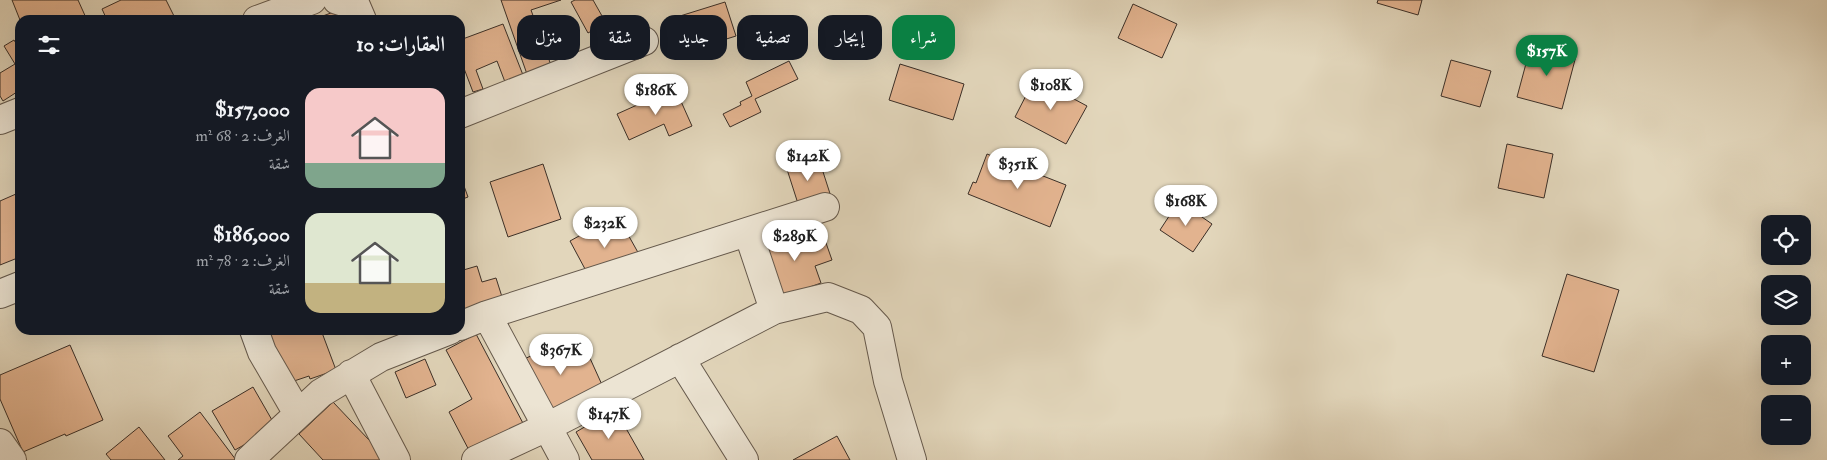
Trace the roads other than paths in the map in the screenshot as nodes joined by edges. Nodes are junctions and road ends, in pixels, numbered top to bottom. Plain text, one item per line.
1 (312, 0) edge
2 (337, 0) edge
3 (271, 15) edge
4 (360, 15) edge
5 (596, 60) edge
6 (465, 112) edge
7 (15, 114) edge
8 (0, 120) edge
9 (825, 207) dead end
10 (748, 232) junction
11 (15, 288) edge
12 (0, 294) edge
13 (774, 310) junction
14 (487, 315) junction
15 (465, 324) edge
16 (256, 335) edge
17 (438, 335) edge
18 (680, 358) junction
19 (351, 374) junction
20 (298, 414) junction
21 (547, 427) junction
22 (0, 443) edge
23 (12, 460) edge
24 (249, 460) edge
25 (396, 460) edge
26 (476, 460) edge
27 (565, 460) edge
28 (744, 460) edge
29 (912, 460) edge

1 - 3 street
2 - 4 street
5 - 6 street
7 - 8 street
9 - 10 street
10 - 13 street
10 - 14 street
11 - 12 street
13 - 18 street
13 - 29 street
14 - 15 street
14 - 21 street
16 - 20 street
17 - 19 street
18 - 21 street
18 - 28 street
19 - 20 street
19 - 25 street
20 - 24 street
21 - 26 street
21 - 27 street
22 - 23 street

